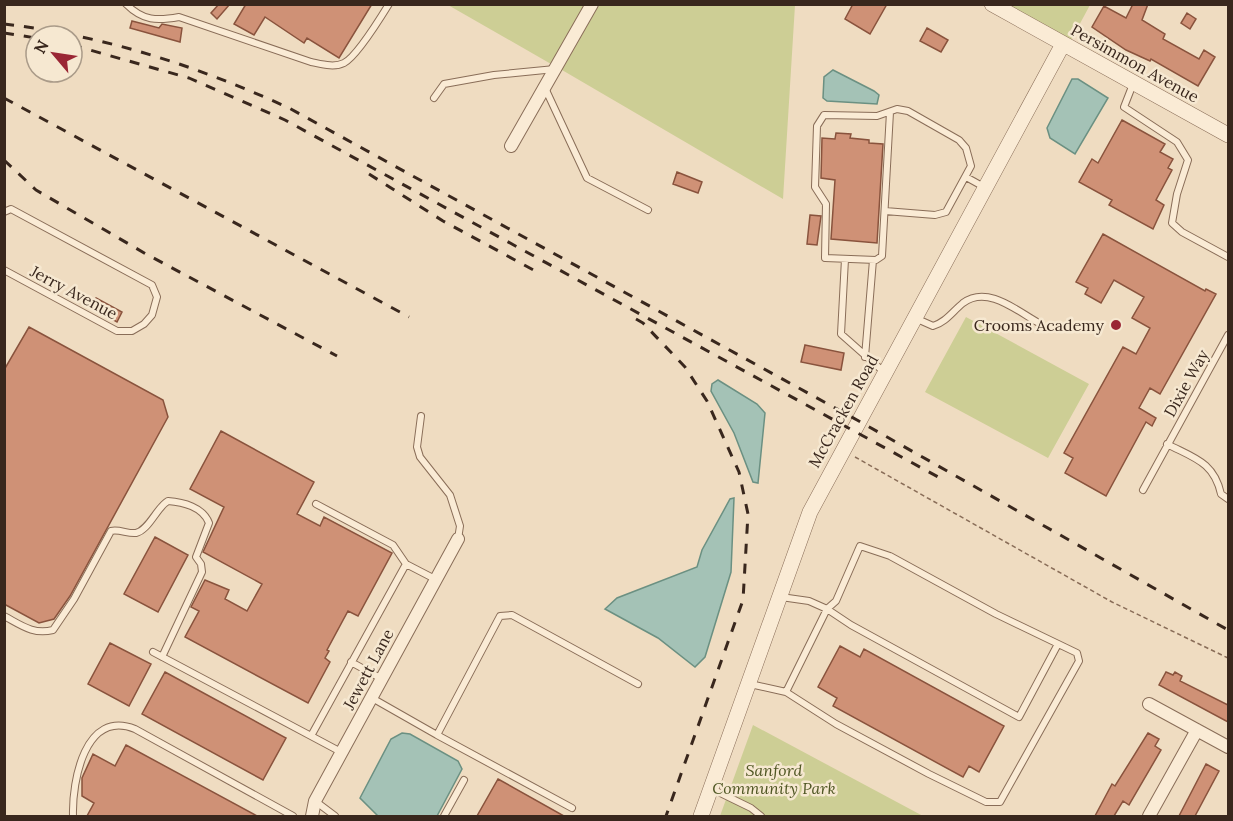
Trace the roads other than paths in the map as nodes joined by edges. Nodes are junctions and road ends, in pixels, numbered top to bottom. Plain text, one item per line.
1 (126, 4) edge
2 (388, 4) edge
3 (592, 4) edge
4 (992, 4) edge
5 (1063, 44) junction
6 (555, 69) junction
7 (1134, 83) junction
8 (545, 88) junction
9 (434, 98) dead end
10 (890, 112) junction
11 (1228, 135) edge
12 (511, 146) dead end
13 (966, 177) junction
14 (986, 188) junction
15 (648, 210) dead end
16 (885, 211) junction
17 (4, 212) edge
18 (1228, 257) edge
19 (845, 259) junction
20 (873, 260) junction
21 (4, 270) edge
22 (915, 318) junction
23 (1037, 322) dead end
24 (1228, 335) edge
25 (865, 357) junction
26 (884, 372) junction
27 (421, 416) dead end
28 (1167, 444) junction
29 (1143, 490) dead end
30 (1228, 499) edge
31 (316, 504) dead end
32 (458, 539) joint
33 (406, 564) junction
34 (435, 579) junction
35 (780, 597) junction
36 (827, 609) junction
37 (4, 616) edge
38 (1058, 644) junction
39 (153, 652) dead end
40 (162, 657) junction
41 (351, 662) junction
42 (382, 679) junction
43 (638, 684) dead end
44 (749, 684) junction
45 (786, 692) junction
46 (372, 698) junction
47 (1149, 704) dead end
48 (1197, 730) junction
49 (436, 735) junction
50 (311, 736) junction
51 (1228, 747) edge
52 (341, 752) junction
53 (464, 780) dead end
54 (711, 789) junction
55 (315, 801) junction
56 (572, 808) dead end
57 (73, 816) edge
58 (293, 816) edge
59 (312, 816) edge
60 (335, 816) edge
61 (444, 816) edge
62 (701, 816) edge
63 (761, 816) edge
64 (1149, 816) edge

1 - 2 lane
3 - 6 street
4 - 5 street, Persimmon Avenue
5 - 7 street, Persimmon Avenue
5 - 14 street, McCracken Road
6 - 8 street
6 - 9 lane
7 - 11 street, Persimmon Avenue
7 - 18 lane
8 - 12 street
8 - 15 lane
10 - 13 lane
10 - 16 lane
10 - 19 lane
13 - 14 lane
13 - 16 lane
14 - 22 street, McCracken Road
16 - 20 lane
17 - 21 lane, Jerry Avenue
19 - 20 lane
19 - 25 lane
20 - 25 lane
22 - 23 lane
22 - 26 street, McCracken Road
24 - 28 lane, Dixie Way
25 - 26 lane
26 - 35 street, McCracken Road
27 - 32 lane
28 - 29 lane, Dixie Way
28 - 30 lane
31 - 33 lane
32 - 34 street, Jewett Lane
33 - 34 lane
33 - 41 lane
34 - 42 street, Jewett Lane
35 - 36 lane
35 - 44 street, McCracken Road
36 - 38 lane
36 - 38 lane
36 - 45 lane
37 - 40 lane
38 - 45 lane
39 - 40 lane
40 - 50 lane
41 - 42 lane
41 - 50 lane
42 - 46 street, Jewett Lane
43 - 49 lane
44 - 45 lane
44 - 54 street, McCracken Road
46 - 49 lane
46 - 52 street, Jewett Lane
47 - 48 street
48 - 51 street
48 - 64 street
49 - 56 lane
50 - 52 lane
52 - 55 street, Jewett Lane
53 - 61 lane
54 - 62 street, McCracken Road
54 - 63 lane
55 - 59 street, Jewett Lane
55 - 60 lane
57 - 58 lane

